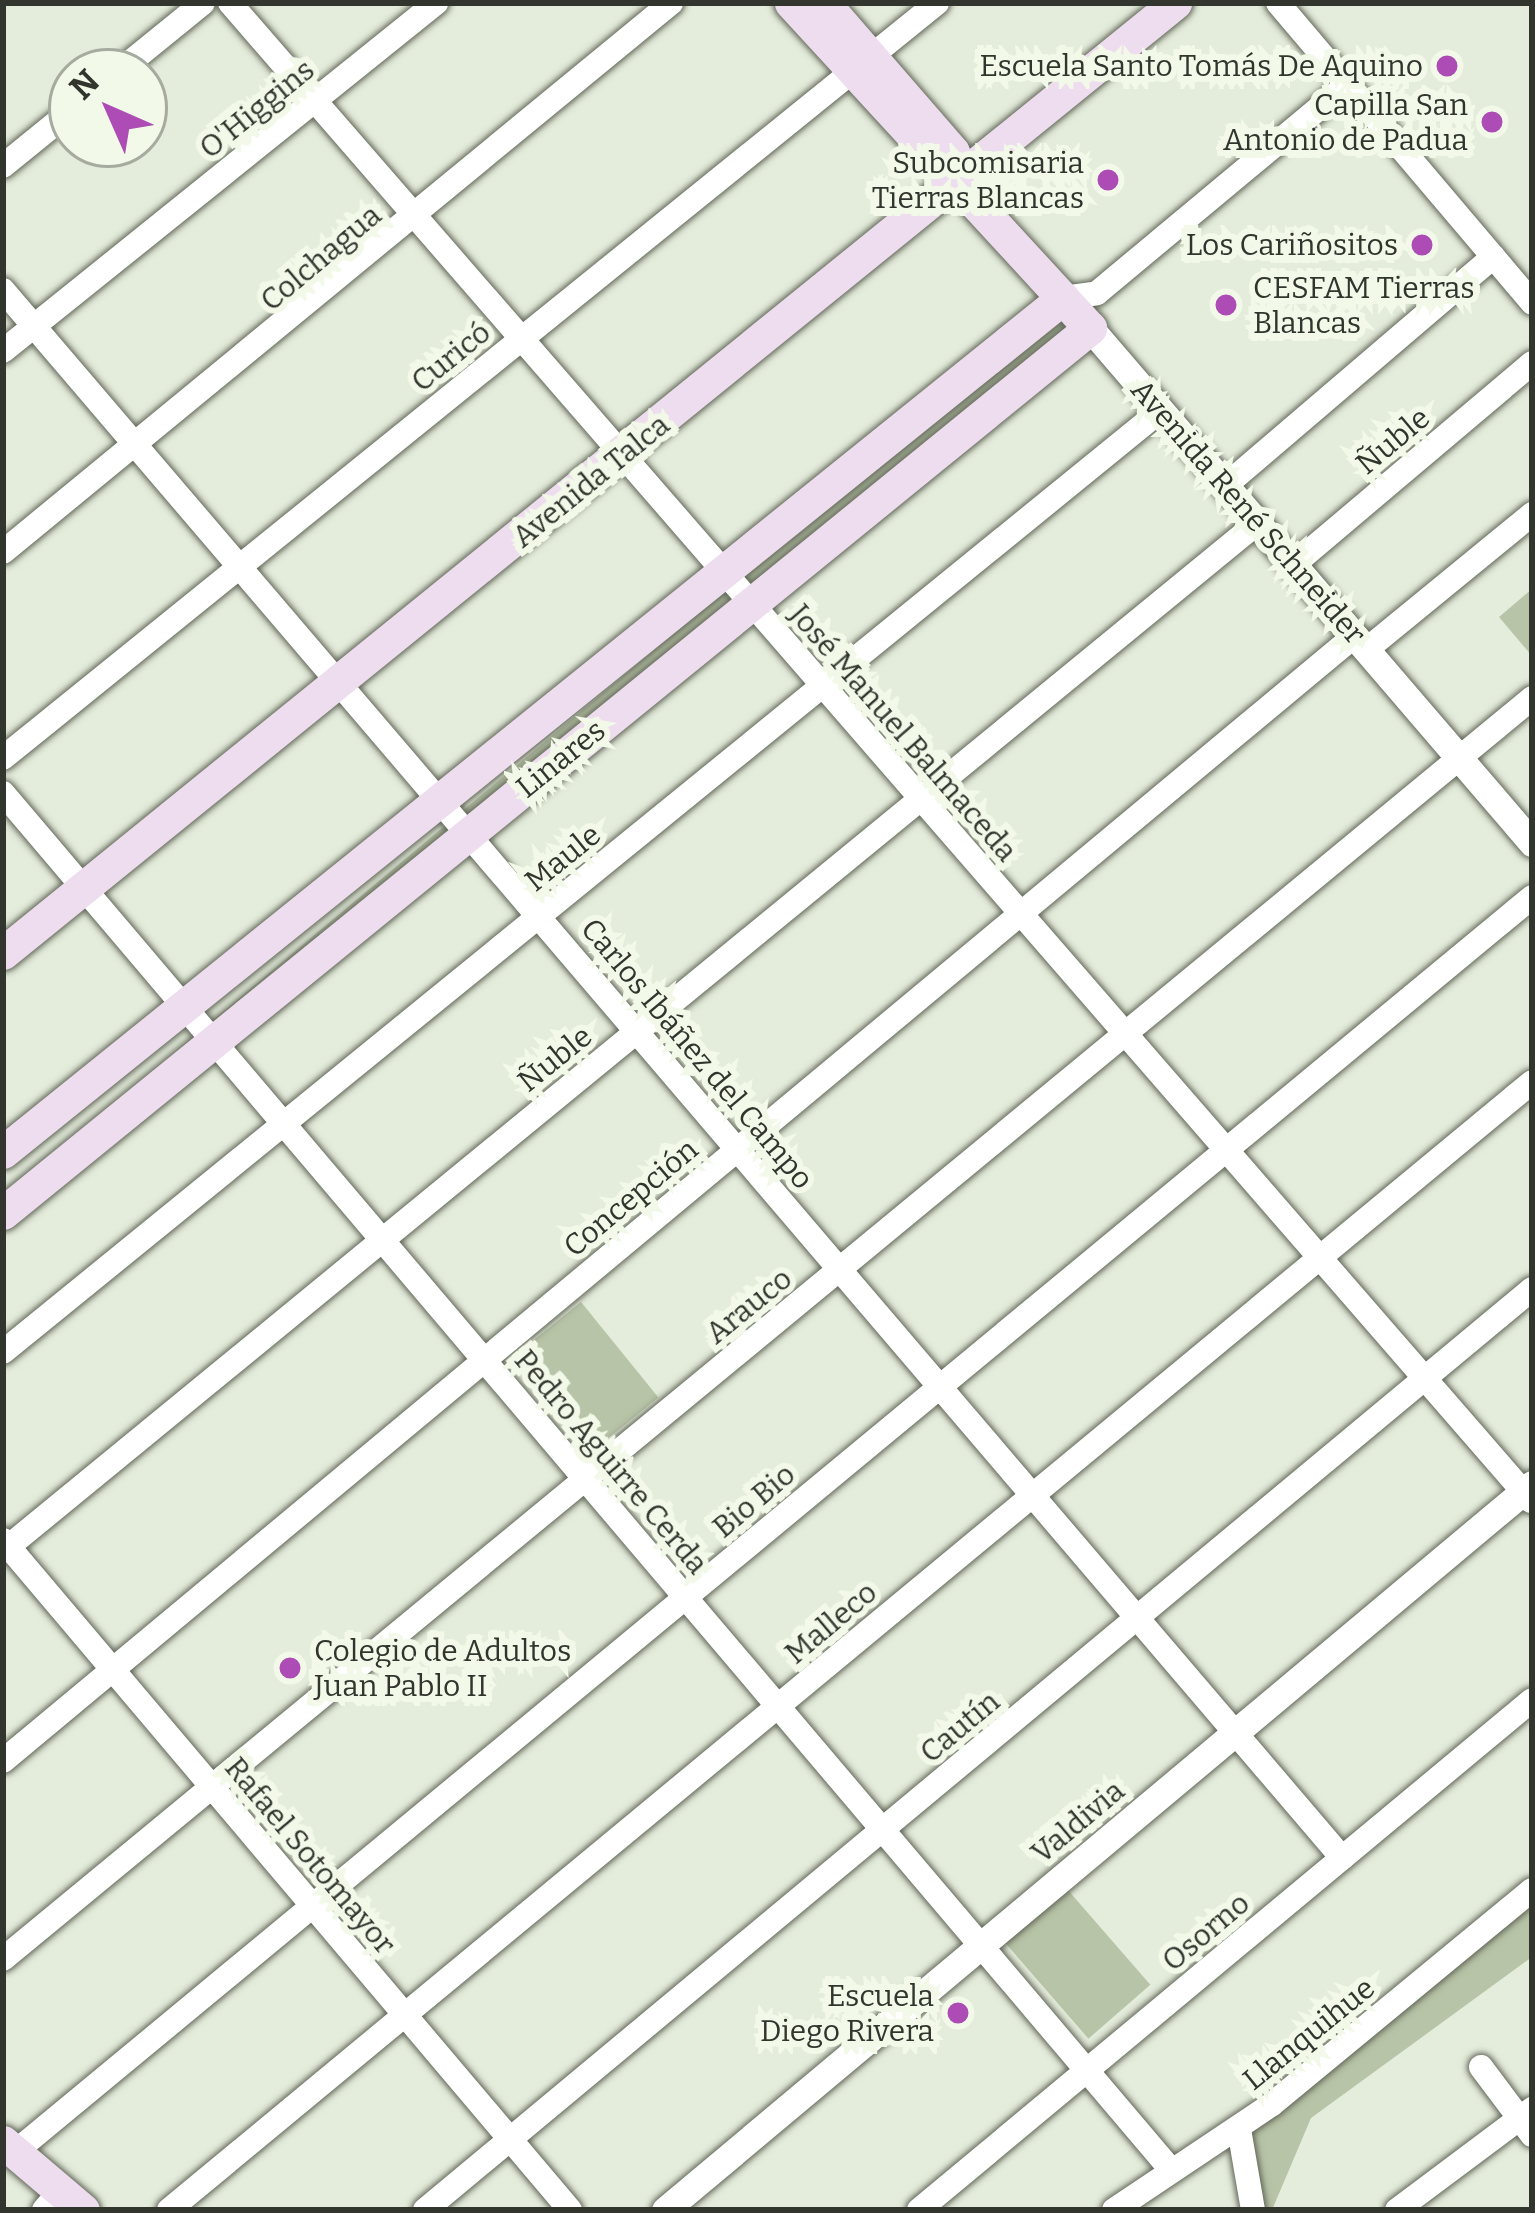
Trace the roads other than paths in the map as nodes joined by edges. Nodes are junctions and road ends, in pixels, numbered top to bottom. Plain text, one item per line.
1 (203, 3) edge
2 (230, 3) edge
3 (436, 3) edge
4 (671, 3) edge
5 (791, 3) edge
6 (824, 3) edge
7 (938, 3) edge
8 (1175, 3) edge
9 (1278, 3) edge
10 (148, 48) edge
11 (861, 65) junction
12 (1347, 86) junction
13 (315, 101) junction
14 (48, 129) edge
15 (3, 166) edge
16 (963, 182) junction
17 (416, 218) junction
18 (1493, 257) junction
19 (3, 290) edge
20 (1080, 295) junction
21 (1532, 303) edge
22 (34, 326) junction
23 (1090, 328) junction
24 (521, 339) junction
25 (3, 351) edge
26 (1532, 363) edge
27 (1160, 411) junction
28 (138, 448) junction
29 (623, 455) junction
30 (1225, 486) junction
31 (1532, 514) edge
32 (1257, 523) junction
33 (3, 552) edge
34 (1293, 565) junction
35 (240, 566) junction
36 (723, 571) junction
37 (751, 603) junction
38 (1360, 643) junction
39 (340, 683) junction
40 (822, 686) junction
41 (1532, 698) edge
42 (3, 758) edge
43 (1461, 760) junction
44 (3, 793) edge
45 (921, 799) junction
46 (441, 800) junction
47 (470, 834) junction
48 (1532, 843) edge
49 (84, 888) junction
50 (1532, 897) edge
51 (1020, 914) junction
52 (539, 916) junction
53 (3, 953) edge
54 (184, 1006) junction
55 (638, 1030) junction
56 (1126, 1035) junction
57 (214, 1041) junction
58 (1532, 1082) edge
59 (284, 1123) junction
60 (738, 1148) junction
61 (1226, 1150) junction
62 (3, 1152) edge
63 (3, 1213) edge
64 (382, 1240) junction
65 (1320, 1258) junction
66 (841, 1269) junction
67 (1532, 1289) edge
68 (3, 1352) edge
69 (485, 1360) junction
70 (1424, 1379) junction
71 (940, 1386) junction
72 (586, 1479) junction
73 (1529, 1493) edge
74 (1033, 1495) junction
75 (5, 1546) edge
76 (686, 1597) junction
77 (1137, 1618) junction
78 (113, 1670) junction
79 (1532, 1700) edge
80 (778, 1706) junction
81 (1235, 1733) junction
82 (3, 1761) edge
83 (212, 1787) junction
84 (884, 1829) junction
85 (1342, 1858) junction
86 (1532, 1890) edge
87 (313, 1905) junction
88 (982, 1945) junction
89 (3, 1959) edge
90 (405, 2014) junction
91 (1481, 2067) dead end
92 (1088, 2070) junction
93 (1528, 2121) edge
94 (1239, 2129) junction
95 (510, 2139) junction
96 (9, 2147) edge
97 (1172, 2171) junction
98 (63, 2204) edge
99 (1408, 2206) edge
100 (169, 2210) edge
101 (425, 2210) edge
102 (570, 2210) edge
103 (665, 2210) edge
104 (919, 2210) edge
105 (1114, 2210) edge
106 (1253, 2210) edge

1 - 10 street
2 - 13 street, José Manuel Balmaceda
3 - 13 street, O'Higgins
4 - 17 street, Colchagua
5 - 11 main road, Avenida René Schneider
6 - 11 main road, Avenida René Schneider
7 - 11 street, Curicó
8 - 16 main road, Avenida Talca
9 - 12 street
11 - 16 main road, Avenida René Schneider
11 - 24 street, Curicó
12 - 18 street
12 - 20 street, Linares
13 - 17 street, José Manuel Balmaceda
13 - 22 street, O'Higgins
14 - 15 street
16 - 20 main road, Avenida René Schneider
16 - 29 main road, Avenida Talca
17 - 24 street, José Manuel Balmaceda
17 - 28 street, Colchagua
18 - 21 street
18 - 30 street
19 - 22 street, Carlos Ibáñez del Campo
20 - 23 main road, Avenida René Schneider
20 - 36 main road, Linares
22 - 25 street, O'Higgins
22 - 28 street, Carlos Ibáñez del Campo
23 - 27 street, Avenida René Schneider
23 - 37 main road, Linares
24 - 29 street, José Manuel Balmaceda
24 - 35 street, Curicó
26 - 34 street, Ñuble
27 - 30 street, Avenida René Schneider
27 - 40 street, Maule
28 - 33 street, Colchagua
28 - 35 street, Carlos Ibáñez del Campo
29 - 36 street, José Manuel Balmaceda
29 - 39 main road, Avenida Talca
30 - 32 street, Avenida René Schneider
31 - 38 street, Concepción
32 - 34 street, Avenida René Schneider
32 - 45 street, Ñuble
34 - 38 street, Avenida René Schneider
35 - 39 street, Carlos Ibáñez del Campo
35 - 42 street, Curicó
36 - 37 street, José Manuel Balmaceda
36 - 46 main road, Linares
37 - 40 street, José Manuel Balmaceda
37 - 47 main road, Linares
38 - 43 street, Avenida René Schneider
38 - 51 street, Concepción
39 - 46 street, Carlos Ibáñez del Campo
39 - 49 main road, Avenida Talca
40 - 45 street, José Manuel Balmaceda
40 - 52 street, Maule
41 - 43 street, Arauco
43 - 48 street, Avenida René Schneider
43 - 56 street, Arauco
44 - 49 street, Pedro Aguirre Cerda
45 - 51 street, José Manuel Balmaceda
45 - 55 street, Ñuble
46 - 47 street, Carlos Ibáñez del Campo
46 - 54 main road, Linares
47 - 52 street, Carlos Ibáñez del Campo
47 - 57 main road, Linares
49 - 53 main road, Avenida Talca
49 - 54 street, Pedro Aguirre Cerda
50 - 61 street, Bio Bio
51 - 56 street, José Manuel Balmaceda
51 - 60 street, Concepción
52 - 55 street, Carlos Ibáñez del Campo
52 - 59 street, Maule
54 - 57 street, Pedro Aguirre Cerda
54 - 62 main road, Linares
55 - 60 street, Carlos Ibáñez del Campo
55 - 64 street, Ñuble
56 - 61 street, José Manuel Balmaceda
56 - 66 street, Arauco
57 - 59 street, Pedro Aguirre Cerda
57 - 63 main road, Linares
58 - 65 street, Malleco
59 - 64 street, Pedro Aguirre Cerda
59 - 68 street, Maule
60 - 66 street, Carlos Ibáñez del Campo
60 - 69 street, Concepción
61 - 65 street, José Manuel Balmaceda
61 - 71 street, Bio Bio
64 - 69 street, Pedro Aguirre Cerda
64 - 75 street, Ñuble
65 - 70 street, José Manuel Balmaceda
65 - 74 street, Malleco
66 - 71 street, Carlos Ibáñez del Campo
66 - 72 street, Arauco
67 - 70 street, Cautín
69 - 72 street, Pedro Aguirre Cerda
69 - 78 street, Concepción
70 - 73 street, José Manuel Balmaceda
70 - 77 street, Cautín
71 - 74 street, Carlos Ibáñez del Campo
71 - 76 street, Bio Bio
72 - 76 street, Pedro Aguirre Cerda
72 - 83 street, Arauco
73 - 81 street, Valdivia
74 - 77 street, Carlos Ibáñez del Campo
74 - 80 street, Malleco
75 - 78 street, Rafael Sotomayor
76 - 80 street, Pedro Aguirre Cerda
76 - 87 street, Bio Bio
77 - 81 street, Carlos Ibáñez del Campo
77 - 84 street, Cautín
78 - 82 street, Concepción
78 - 83 street, Rafael Sotomayor
79 - 85 street, Osorno
80 - 84 street, Pedro Aguirre Cerda
80 - 90 street, Malleco
81 - 85 street, Carlos Ibáñez del Campo
81 - 88 street, Valdivia
83 - 87 street, Rafael Sotomayor
83 - 89 street, Arauco
84 - 88 street, Pedro Aguirre Cerda
84 - 95 street, Cautín
85 - 92 street, Osorno
86 - 94 street, Llanquihue
87 - 90 street, Rafael Sotomayor
87 - 96 street, Bio Bio
88 - 92 street, Pedro Aguirre Cerda
88 - 103 street, Valdivia
90 - 95 street, Rafael Sotomayor
90 - 100 street, Malleco
91 - 93 street
92 - 97 street, Pedro Aguirre Cerda
92 - 104 street, Osorno
93 - 99 street
94 - 97 street, Llanquihue
94 - 106 street
95 - 101 street, Cautín
95 - 102 street, Rafael Sotomayor
96 - 98 main road
97 - 105 street, Llanquihue

